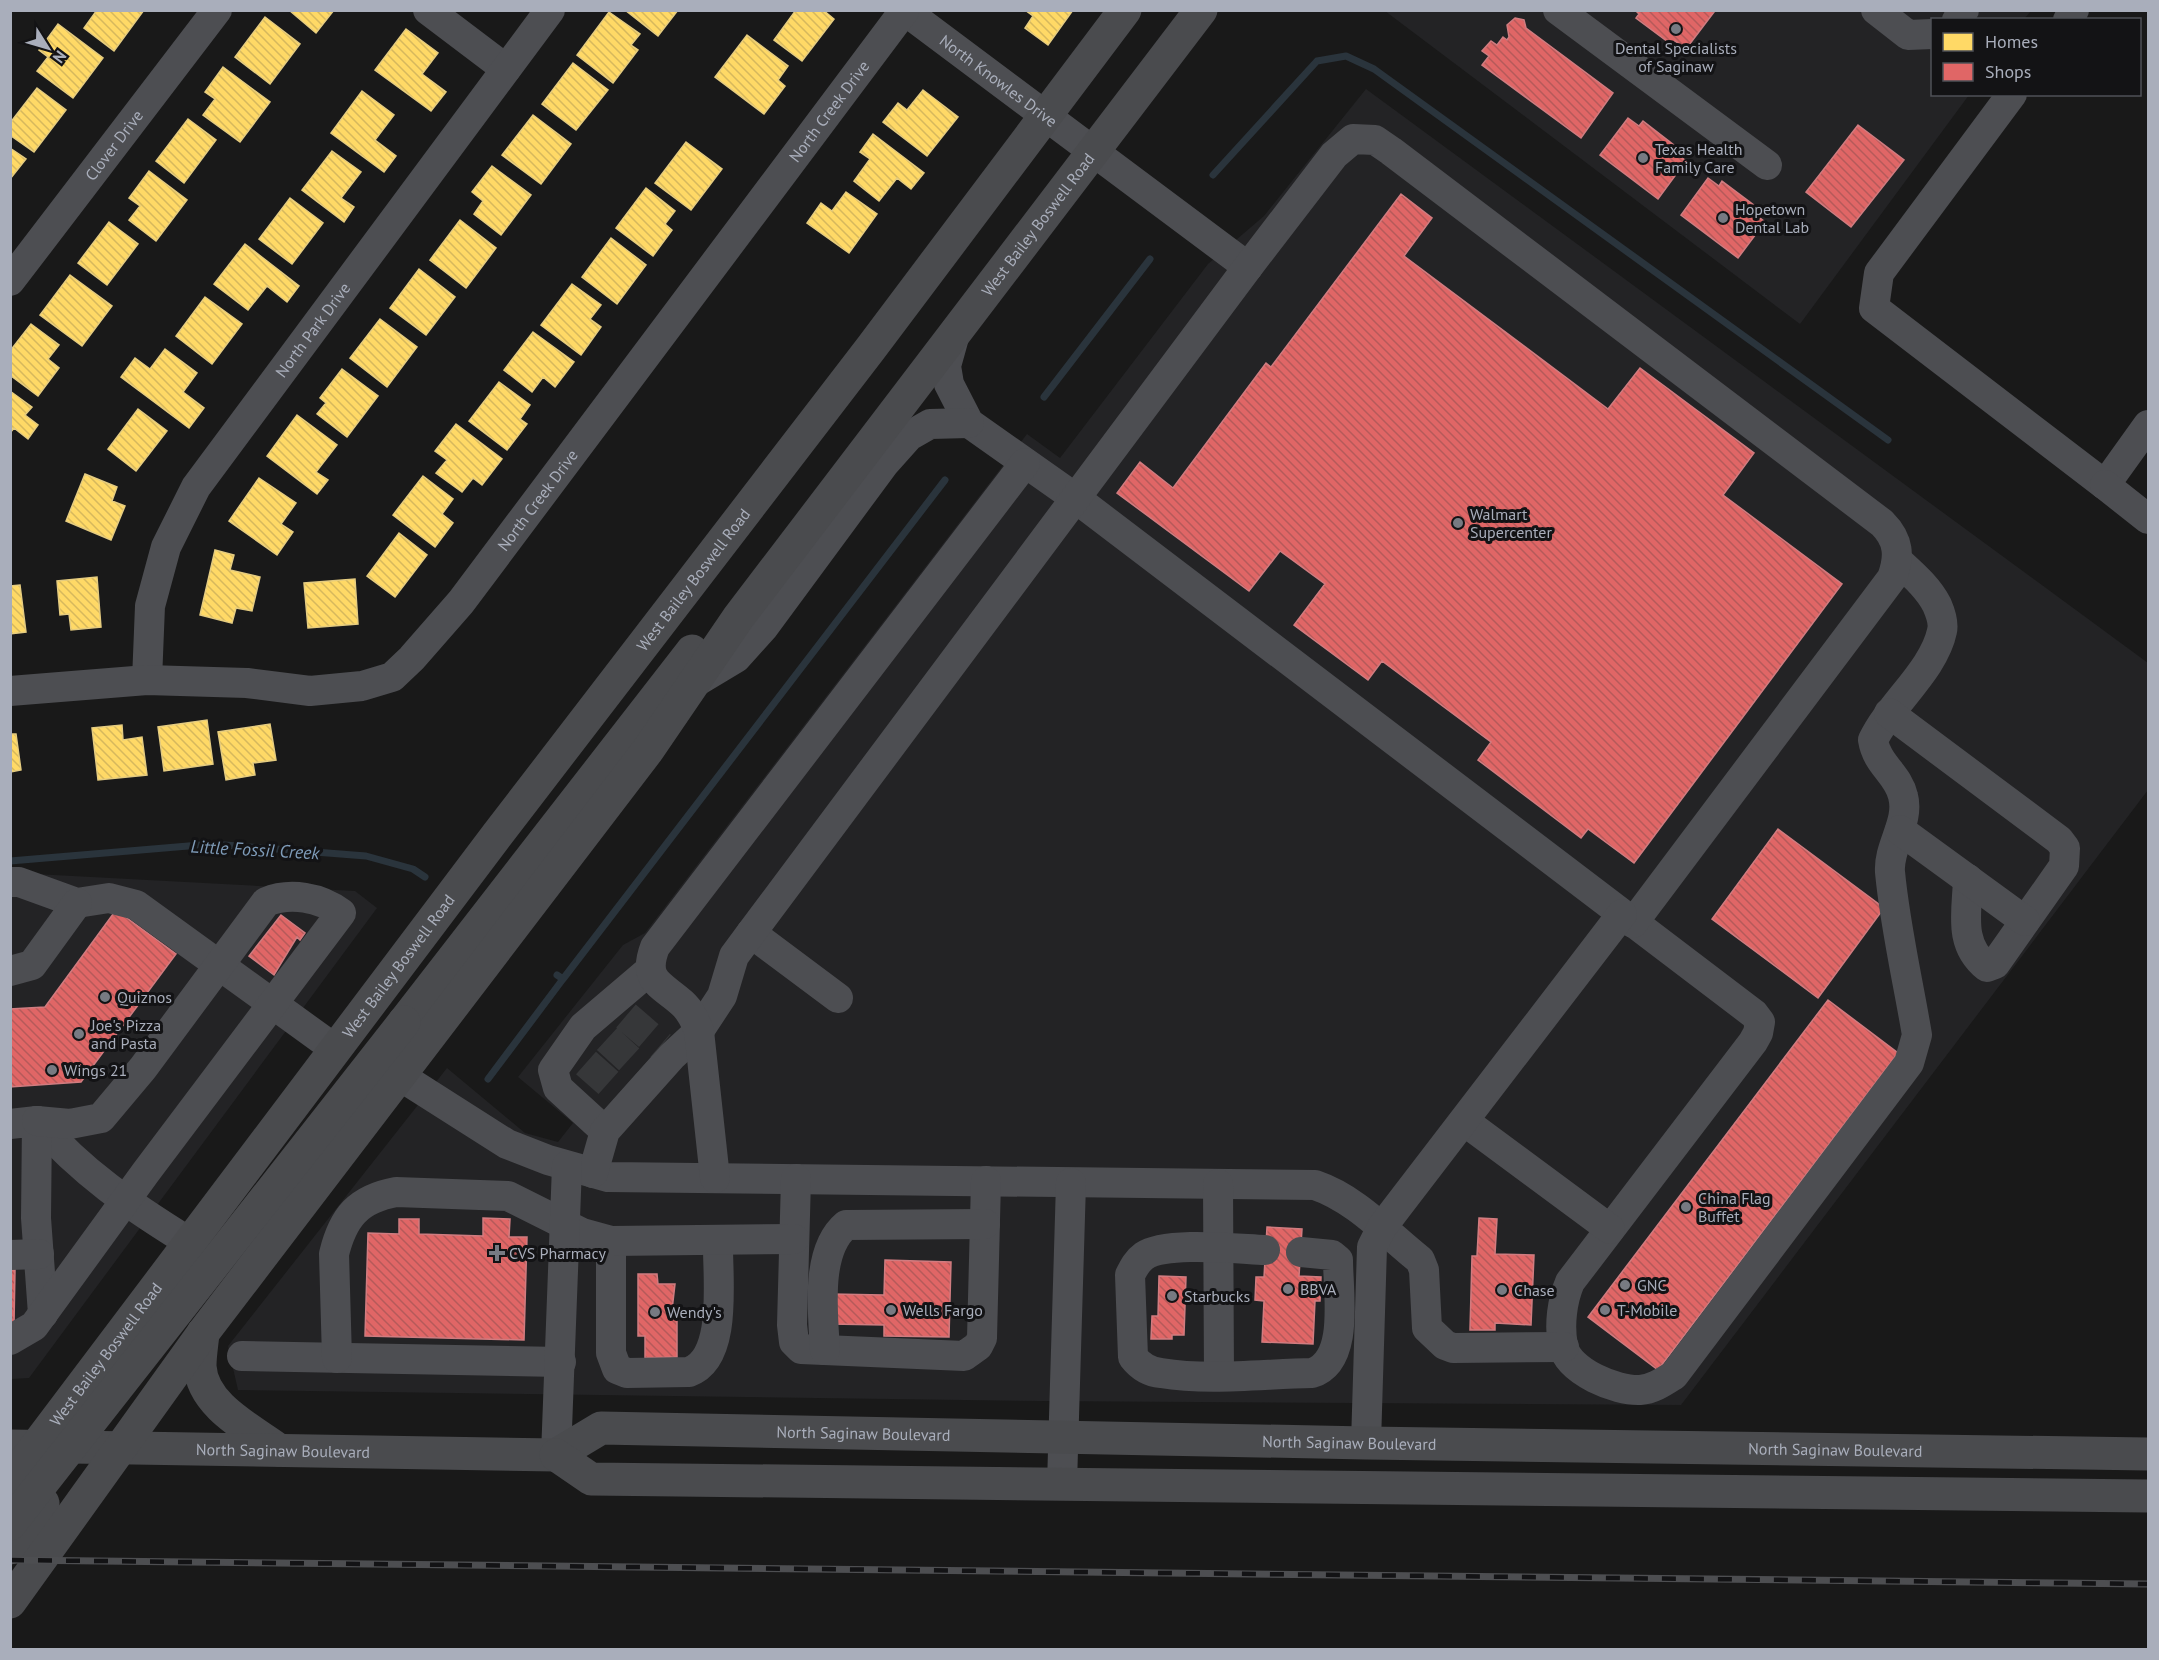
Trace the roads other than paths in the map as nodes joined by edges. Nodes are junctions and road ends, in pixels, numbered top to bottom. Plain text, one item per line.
1 (217, 10) edge
2 (428, 10) edge
3 (550, 10) edge
4 (1125, 10) edge
5 (1200, 10) edge
6 (1558, 10) edge
7 (1876, 10) edge
8 (904, 11) edge
9 (1931, 34) edge
10 (506, 69) junction
11 (2011, 96) edge
12 (1045, 115) junction
13 (1094, 151) junction
14 (1767, 165) dead end
15 (1248, 267) junction
16 (10, 281) edge
17 (956, 330) junction
18 (969, 423) junction
19 (2148, 425) edge
20 (1025, 463) junction
21 (2105, 485) junction
22 (761, 491) junction
23 (1074, 498) junction
24 (2148, 519) edge
25 (809, 525) junction
26 (1897, 560) junction
27 (147, 680) junction
28 (696, 682) junction
29 (10, 692) edge
30 (1890, 713) junction
31 (1900, 830) junction
32 (1968, 879) junction
33 (10, 882) edge
34 (77, 903) junction
35 (1627, 918) junction
36 (2025, 921) junction
37 (751, 933) junction
38 (220, 968) junction
39 (650, 970) junction
40 (10, 971) edge
41 (838, 998) dead end
42 (271, 1004) junction
43 (396, 1016) junction
44 (699, 1031) junction
45 (335, 1049) junction
46 (400, 1076) junction
47 (1464, 1121) junction
48 (24, 1123) edge
49 (605, 1131) junction
50 (580, 1170) junction
51 (715, 1178) junction
52 (796, 1179) junction
53 (986, 1181) junction
54 (1071, 1183) junction
55 (1218, 1184) junction
56 (124, 1202) junction
57 (566, 1223) junction
58 (985, 1224) junction
59 (1383, 1227) junction
60 (1610, 1229) junction
61 (794, 1239) junction
62 (718, 1240) junction
63 (611, 1241) junction
64 (189, 1242) junction
65 (1220, 1247) junction
66 (1265, 1251) dead end
67 (1301, 1252) dead end
68 (25, 1254) edge
69 (43, 1314) junction
70 (127, 1325) junction
71 (203, 1333) junction
72 (10, 1340) edge
73 (1563, 1347) junction
74 (825, 1350) junction
75 (242, 1356) dead end
76 (337, 1358) junction
77 (561, 1362) junction
78 (1219, 1376) junction
79 (1064, 1436) junction
80 (1366, 1443) junction
81 (46, 1444) edge
82 (123, 1447) junction
83 (279, 1450) junction
84 (2148, 1454) edge
85 (556, 1455) junction
86 (10, 1481) edge
87 (1062, 1484) junction
88 (2148, 1496) edge
89 (10, 1500) edge
90 (10, 1524) edge
91 (10, 1548) edge
92 (10, 1602) edge

1 - 16 street, Clover Drive
2 - 10 street
3 - 10 street, North Park Drive
4 - 12 main road, West Bailey Boswell Road
5 - 13 main road, West Bailey Boswell Road
6 - 14 street
7 - 9 street
8 - 12 street, North Knowles Drive
8 - 27 street, North Creek Drive
10 - 27 street, North Park Drive
11 - 21 street
12 - 13 street, North Knowles Drive
12 - 22 main road, West Bailey Boswell Road
13 - 15 street, North Knowles Drive
13 - 17 main road, West Bailey Boswell Road
15 - 23 street
15 - 26 street
17 - 18 street
17 - 25 main road, West Bailey Boswell Road
18 - 20 street
18 - 28 street
19 - 21 street
20 - 23 street
20 - 39 street
21 - 24 street
22 - 43 main road, West Bailey Boswell Road
22 - 45 main road, West Bailey Boswell Road
23 - 35 street
23 - 37 street
25 - 28 main road, West Bailey Boswell Road
25 - 43 main road, West Bailey Boswell Road
26 - 30 street
26 - 35 street
27 - 29 street, North Creek Drive
28 - 46 main road, West Bailey Boswell Road
30 - 31 street
30 - 36 street
31 - 32 street
31 - 73 street
32 - 36 street
32 - 36 street
33 - 34 street
34 - 38 street
34 - 40 street
35 - 47 street
35 - 60 street
37 - 41 street
37 - 44 street
38 - 42 street
38 - 42 street
38 - 48 street
39 - 44 street
39 - 49 street
42 - 45 street
42 - 56 street
43 - 81 main road, West Bailey Boswell Road
44 - 49 street
44 - 51 street
45 - 64 main road, West Bailey Boswell Road
46 - 50 street
46 - 71 main road, West Bailey Boswell Road
47 - 59 street
47 - 60 street
48 - 56 street
48 - 68 street
49 - 50 street
50 - 51 street
50 - 57 street
51 - 52 street
52 - 53 street
52 - 61 street
53 - 54 street
53 - 58 street
54 - 55 street
54 - 79 street
55 - 59 street
55 - 65 street
56 - 64 street
56 - 69 street
57 - 63 street
57 - 76 street
57 - 77 street
58 - 74 street
58 - 74 street
59 - 73 street
59 - 80 street
60 - 73 street
61 - 62 street
61 - 74 street
62 - 63 street
62 - 63 street
64 - 70 main road, West Bailey Boswell Road
65 - 66 street
65 - 78 street
65 - 78 street
67 - 78 street
68 - 69 street
69 - 72 street
70 - 71 main road
70 - 81 main road, West Bailey Boswell Road
71 - 82 main road, West Bailey Boswell Road
71 - 83 main road
75 - 76 street
76 - 77 street
77 - 85 street
79 - 80 main road, North Saginaw Boulevard
79 - 85 main road, North Saginaw Boulevard
79 - 87 street
80 - 84 main road, North Saginaw Boulevard
81 - 82 main road, North Saginaw Boulevard
81 - 86 main road
81 - 89 main road
81 - 90 main road, bridge
81 - 91 main road
82 - 83 main road, North Saginaw Boulevard
82 - 92 main road, West Bailey Boswell Road
83 - 85 main road, North Saginaw Boulevard
85 - 87 main road
87 - 88 main road

